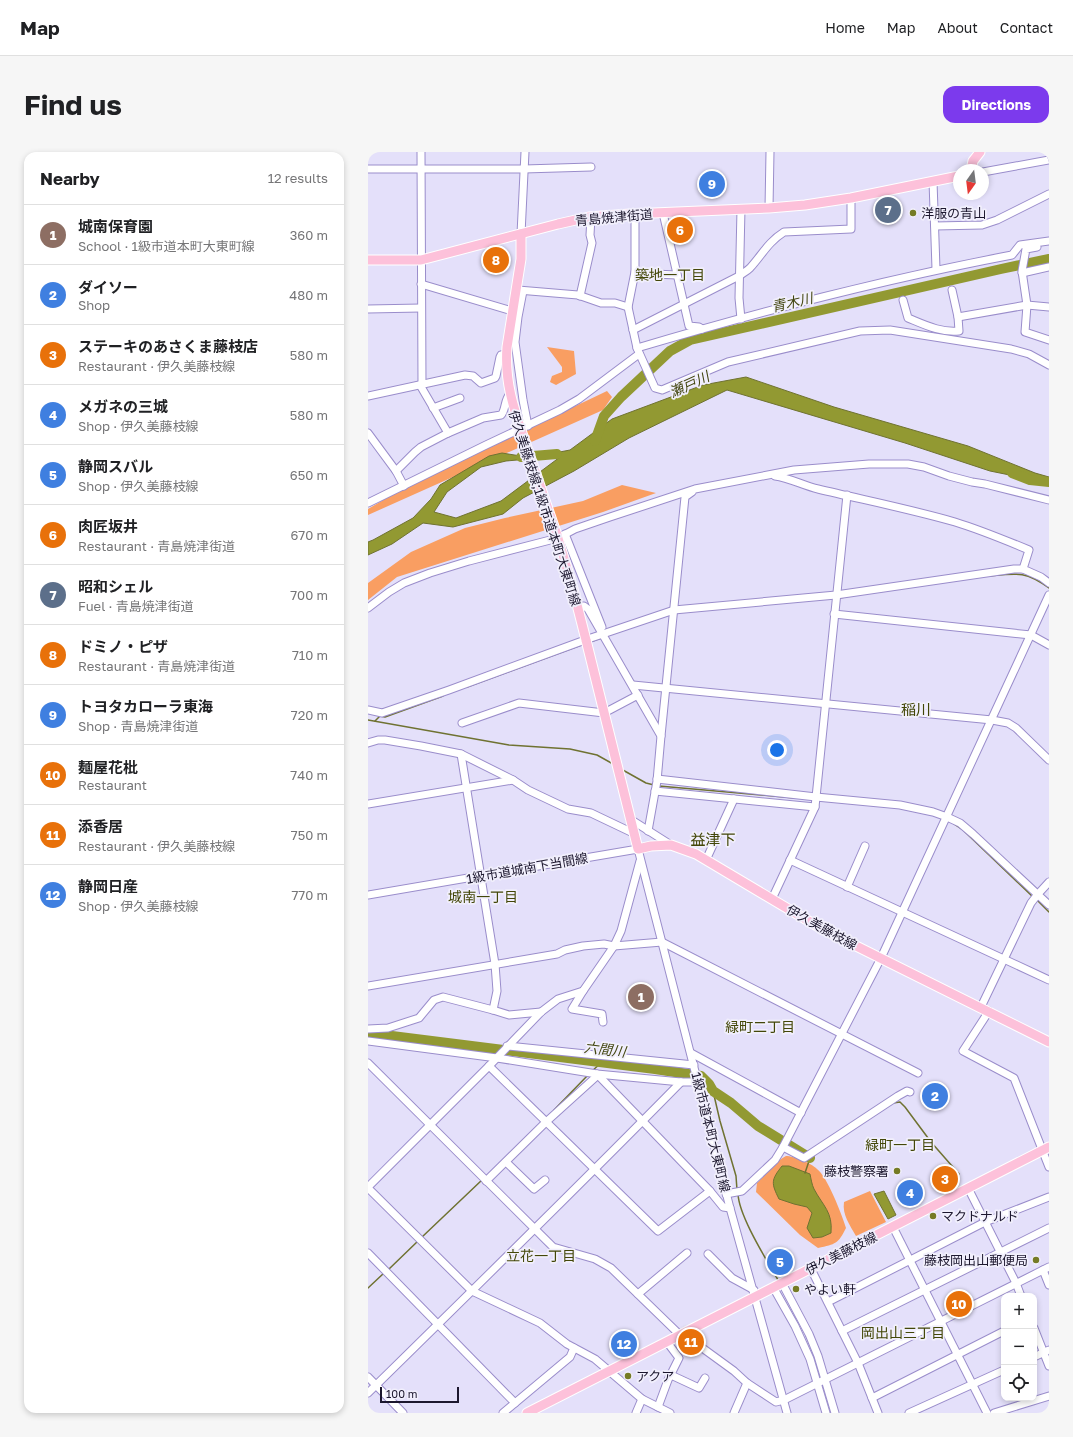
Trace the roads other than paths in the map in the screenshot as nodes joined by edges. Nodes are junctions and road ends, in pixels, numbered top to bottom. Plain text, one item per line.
1 (422, 152) edge
2 (525, 152) edge
3 (770, 152) edge
4 (980, 152) edge
5 (1049, 160) edge
6 (972, 164) edge
7 (591, 167) dead end
8 (368, 169) edge
9 (421, 169) junction
10 (524, 169) junction
11 (989, 171) edge
12 (953, 177) edge
13 (933, 181) junction
14 (1049, 194) edge
15 (851, 198) junction
16 (769, 208) junction
17 (741, 209) junction
18 (662, 213) junction
19 (635, 214) junction
20 (591, 217) junction
21 (935, 226) junction
22 (521, 234) junction
23 (1049, 241) edge
24 (1049, 246) edge
25 (368, 260) edge
26 (421, 260) junction
27 (1049, 267) edge
28 (936, 269) junction
29 (635, 272) junction
30 (1022, 272) junction
31 (677, 274) junction
32 (739, 276) junction
33 (421, 284) junction
34 (519, 290) junction
35 (952, 290) dead end
36 (580, 296) junction
37 (903, 300) dead end
38 (684, 304) junction
39 (1027, 305) junction
40 (628, 307) junction
41 (1049, 307) edge
42 (421, 308) junction
43 (368, 309) edge
44 (512, 312) junction
45 (958, 317) junction
46 (741, 319) junction
47 (702, 329) junction
48 (634, 330) junction
49 (1049, 340) edge
50 (638, 351) junction
51 (507, 354) junction
52 (1049, 364) edge
53 (421, 385) junction
54 (510, 394) junction
55 (368, 396) edge
56 (460, 398) dead end
57 (433, 408) junction
58 (523, 428) junction
59 (368, 433) edge
60 (448, 433) junction
61 (396, 471) junction
62 (771, 475) junction
63 (404, 486) junction
64 (696, 490) junction
65 (847, 495) junction
66 (1049, 500) edge
67 (368, 504) edge
68 (561, 536) junction
69 (1023, 569) junction
70 (1049, 583) edge
71 (836, 595) junction
72 (1049, 595) edge
73 (577, 606) junction
74 (368, 608) edge
75 (674, 610) junction
76 (834, 614) junction
77 (603, 635) junction
78 (1031, 635) junction
79 (585, 640) junction
80 (1049, 645) edge
81 (633, 685) junction
82 (667, 689) junction
83 (638, 695) junction
84 (825, 704) junction
85 (368, 710) edge
86 (604, 713) junction
87 (992, 720) junction
88 (462, 723) dead end
89 (661, 736) junction
90 (368, 743) edge
91 (462, 754) junction
92 (1049, 760) edge
93 (513, 780) junction
94 (657, 780) junction
95 (466, 788) junction
96 (655, 791) junction
97 (816, 797) junction
98 (734, 799) junction
99 (368, 804) edge
100 (815, 807) junction
101 (947, 817) junction
102 (630, 819) junction
103 (648, 831) junction
104 (633, 833) junction
105 (671, 845) junction
106 (865, 846) dead end
107 (638, 849) junction
108 (641, 860) junction
109 (706, 860) junction
110 (790, 860) junction
111 (480, 876) junction
112 (1049, 882) edge
113 (847, 887) junction
114 (1038, 894) junction
115 (368, 895) edge
116 (772, 899) junction
117 (1049, 905) edge
118 (902, 912) junction
119 (662, 942) junction
120 (614, 946) junction
121 (881, 958) junction
122 (1004, 960) junction
123 (496, 964) junction
124 (1049, 980) edge
125 (368, 986) edge
126 (583, 991) junction
127 (985, 1009) junction
128 (493, 1010) junction
129 (541, 1012) junction
130 (603, 1022) dead end
131 (368, 1029) edge
132 (842, 1034) junction
133 (368, 1042) edge
134 (1049, 1042) edge
135 (507, 1046) junction
136 (691, 1053) junction
137 (497, 1058) junction
138 (368, 1063) edge
139 (694, 1065) junction
140 (489, 1066) junction
141 (918, 1073) dead end
142 (598, 1075) junction
143 (681, 1082) junction
144 (698, 1082) junction
145 (910, 1092) dead end
146 (801, 1113) junction
147 (643, 1121) junction
148 (546, 1122) junction
149 (430, 1125) junction
150 (783, 1147) junction
151 (1046, 1149) edge
152 (506, 1162) junction
153 (1049, 1167) edge
154 (595, 1170) junction
155 (545, 1180) dead end
156 (486, 1181) junction
157 (368, 1187) edge
158 (968, 1188) junction
159 (710, 1191) junction
160 (726, 1194) junction
161 (1049, 1197) edge
162 (730, 1208) junction
163 (985, 1222) junction
164 (893, 1227) junction
165 (534, 1228) junction
166 (1049, 1228) edge
167 (1000, 1252) junction
168 (368, 1253) edge
169 (687, 1253) dead end
170 (708, 1254) dead end
171 (909, 1260) junction
172 (811, 1268) junction
173 (1046, 1268) edge
174 (1016, 1283) junction
175 (778, 1285) junction
176 (1049, 1285) edge
177 (924, 1290) junction
178 (472, 1291) junction
179 (754, 1293) junction
180 (1020, 1293) edge
181 (638, 1294) junction
182 (828, 1302) junction
183 (940, 1322) junction
184 (438, 1324) junction
185 (1035, 1329) edge
186 (842, 1331) junction
187 (683, 1333) junction
188 (1001, 1333) edge
189 (667, 1342) junction
190 (574, 1348) junction
191 (1046, 1351) edge
192 (957, 1355) junction
193 (1037, 1356) edge
194 (858, 1363) junction
195 (1049, 1366) edge
196 (609, 1371) junction
197 (1001, 1371) edge
198 (671, 1374) junction
199 (368, 1377) edge
200 (705, 1378) dead end
201 (825, 1380) junction
202 (747, 1383) junction
203 (818, 1384) junction
204 (376, 1385) junction
205 (972, 1385) junction
206 (368, 1393) edge
207 (1049, 1396) edge
208 (872, 1398) junction
209 (642, 1399) junction
210 (784, 1400) junction
211 (515, 1403) junction
212 (658, 1407) junction
213 (403, 1413) edge
214 (503, 1413) edge
215 (526, 1413) edge
216 (636, 1413) edge
217 (670, 1413) edge
218 (734, 1413) edge
219 (788, 1413) edge
220 (826, 1413) edge
221 (835, 1413) edge
222 (878, 1413) edge
223 (909, 1413) edge
224 (987, 1413) edge
225 (994, 1413) edge

1 - 9 street
2 - 10 street
3 - 16 street
4 - 6 main road
5 - 11 street
7 - 10 street
8 - 9 street
9 - 10 street
9 - 26 street
10 - 22 street
12 - 13 main road, 青島焼津街道
13 - 15 main road, 青島焼津街道
13 - 21 street
14 - 21 street
15 - 16 main road, 青島焼津街道
15 - 32 street
16 - 17 main road, 青島焼津街道
17 - 18 main road, 青島焼津街道
17 - 32 street
18 - 19 main road, 青島焼津街道
18 - 31 street
19 - 20 main road, 青島焼津街道
19 - 29 street
20 - 22 main road, 青島焼津街道
20 - 36 street
21 - 28 street
22 - 26 main road, 青島焼津街道
22 - 34 main road, 伊久美藤枝線;1級市道本町大東町線
23 - 28 street
24 - 30 street
25 - 26 main road, 青島焼津街道
26 - 33 street
27 - 30 street
28 - 46 street
29 - 31 street
29 - 40 street
30 - 39 street
31 - 38 street
32 - 38 street
32 - 46 street
33 - 42 street
33 - 44 street
34 - 36 street
34 - 44 main road, 伊久美藤枝線;1級市道本町大東町線
34 - 58 street
35 - 45 street
36 - 40 street
37 - 45 street
38 - 47 street
38 - 48 street
39 - 41 street
39 - 45 street
39 - 49 street
40 - 48 street
42 - 43 street
42 - 53 street
44 - 51 main road, 伊久美藤枝線;1級市道本町大東町線
46 - 47 street
47 - 50 street
48 - 50 street
50 - 52 street
50 - 58 street
51 - 53 street
51 - 54 main road, 伊久美藤枝線;1級市道本町大東町線
53 - 55 street
53 - 57 street
54 - 58 main road, 伊久美藤枝線;1級市道本町大東町線
54 - 60 street
56 - 57 street
57 - 60 street
58 - 63 street
58 - 68 main road, 伊久美藤枝線;1級市道本町大東町線
59 - 61 street
60 - 61 street
61 - 63 street
62 - 64 street
62 - 65 street
62 - 66 street
63 - 67 street
64 - 68 street
64 - 75 street
65 - 69 street
65 - 71 street
68 - 73 main road, 伊久美藤枝線;1級市道本町大東町線, bridge
68 - 74 street
68 - 77 street
69 - 70 street
69 - 71 street
71 - 75 street
71 - 76 street
72 - 78 street
73 - 77 street
73 - 79 main road, 伊久美藤枝線;1級市道本町大東町線, bridge
75 - 77 street
75 - 82 street
76 - 78 street
76 - 84 street
77 - 79 street
77 - 81 street
78 - 80 street
78 - 87 street
79 - 85 street
79 - 86 main road, 伊久美藤枝線;1級市道本町大東町線
81 - 82 street
81 - 83 street
82 - 84 street
82 - 89 street
83 - 86 street
83 - 89 street
84 - 87 street
84 - 97 street
86 - 88 street
86 - 102 main road, 伊久美藤枝線;1級市道本町大東町線
87 - 92 street
87 - 101 street
89 - 94 street
90 - 91 street
91 - 93 street
91 - 95 street
93 - 95 street
93 - 104 street
94 - 96 street
94 - 97 street
95 - 99 street
95 - 111 street
96 - 98 street
96 - 103 street
97 - 100 street
97 - 101 street
98 - 100 street
98 - 109 street
100 - 110 street
101 - 114 street
101 - 118 street
102 - 103 street
102 - 104 main road, 伊久美藤枝線;1級市道本町大東町線
103 - 105 street
104 - 107 main road, 伊久美藤枝線;1級市道本町大東町線
105 - 107 main road, 伊久美藤枝線
105 - 109 main road, 伊久美藤枝線
106 - 113 street
107 - 108 street, 1級市道本町大東町線
107 - 111 street, 1級市道城南下当間線
108 - 119 street, 1級市道本町大東町線
108 - 120 street
109 - 116 main road, 伊久美藤枝線
110 - 113 street
110 - 116 street
111 - 115 street, 1級市道城南下当間線
111 - 123 street
112 - 114 street
113 - 118 street
114 - 117 street
114 - 122 street
116 - 121 main road, 伊久美藤枝線
118 - 121 street
118 - 122 street
119 - 120 street
119 - 132 street
119 - 136 street, 1級市道本町大東町線
120 - 123 street
120 - 126 street
121 - 127 main road, 伊久美藤枝線
121 - 132 street
122 - 124 street
122 - 127 street
123 - 125 street
123 - 128 street
126 - 129 street
126 - 130 street
127 - 134 main road, 伊久美藤枝線
127 - 151 street
128 - 129 street
128 - 131 street
129 - 135 street
132 - 141 street
132 - 146 street
133 - 137 street
135 - 137 street
135 - 139 street
136 - 139 street, 1級市道本町大東町線
136 - 146 street
137 - 140 street
137 - 142 street
138 - 149 street
139 - 144 street, 1級市道本町大東町線
140 - 148 street
140 - 149 street
142 - 143 street
142 - 147 street
142 - 148 street
143 - 144 street
143 - 147 street
144 - 160 street, 1級市道本町大東町線
145 - 150 street
146 - 150 street
147 - 154 street
147 - 159 street
148 - 152 street
148 - 154 street
149 - 156 street
149 - 157 street
150 - 160 street
151 - 153 street
151 - 158 main road, 伊久美藤枝線
152 - 155 street
152 - 156 street
154 - 159 street
154 - 165 street
156 - 165 street
157 - 178 street
158 - 163 street
158 - 164 main road, 伊久美藤枝線
159 - 162 street
160 - 162 street, 1級市道本町大東町線
161 - 163 street
162 - 179 street, 1級市道本町大東町線
163 - 167 street
163 - 171 street
164 - 171 street
164 - 172 main road, 伊久美藤枝線
165 - 178 street
165 - 181 street
166 - 167 street
167 - 174 street
167 - 177 street
168 - 184 street
169 - 181 street
170 - 179 street
171 - 177 street
171 - 182 street
172 - 175 main road, 伊久美藤枝線
172 - 182 street
173 - 174 street
173 - 176 street
174 - 180 street
174 - 183 street
175 - 179 main road, 伊久美藤枝線
175 - 201 street
175 - 203 street
177 - 183 street
177 - 186 street
178 - 184 street
178 - 190 street
179 - 187 main road, 伊久美藤枝線
179 - 210 street, 1級市道本町大東町線
181 - 187 street
182 - 186 street
183 - 192 street
183 - 194 street
184 - 204 street
184 - 211 street
185 - 191 street
186 - 194 street
187 - 189 main road, 伊久美藤枝線
187 - 202 street
188 - 192 street
189 - 196 main road, 伊久美藤枝線
189 - 198 street
190 - 196 street
190 - 211 street
191 - 193 street
191 - 195 street
192 - 205 street
192 - 208 street
194 - 201 street
194 - 208 street
196 - 209 street
196 - 215 main road, 伊久美藤枝線
197 - 205 street
198 - 200 street
198 - 212 street
199 - 204 street
201 - 203 street
201 - 221 street
202 - 210 street
202 - 218 street
203 - 210 street
203 - 220 street
204 - 206 street
204 - 213 street
205 - 223 street
205 - 224 street
207 - 225 street
208 - 222 street
209 - 212 street
209 - 216 street
210 - 219 street, 1級市道本町大東町線
211 - 214 street
212 - 217 street

